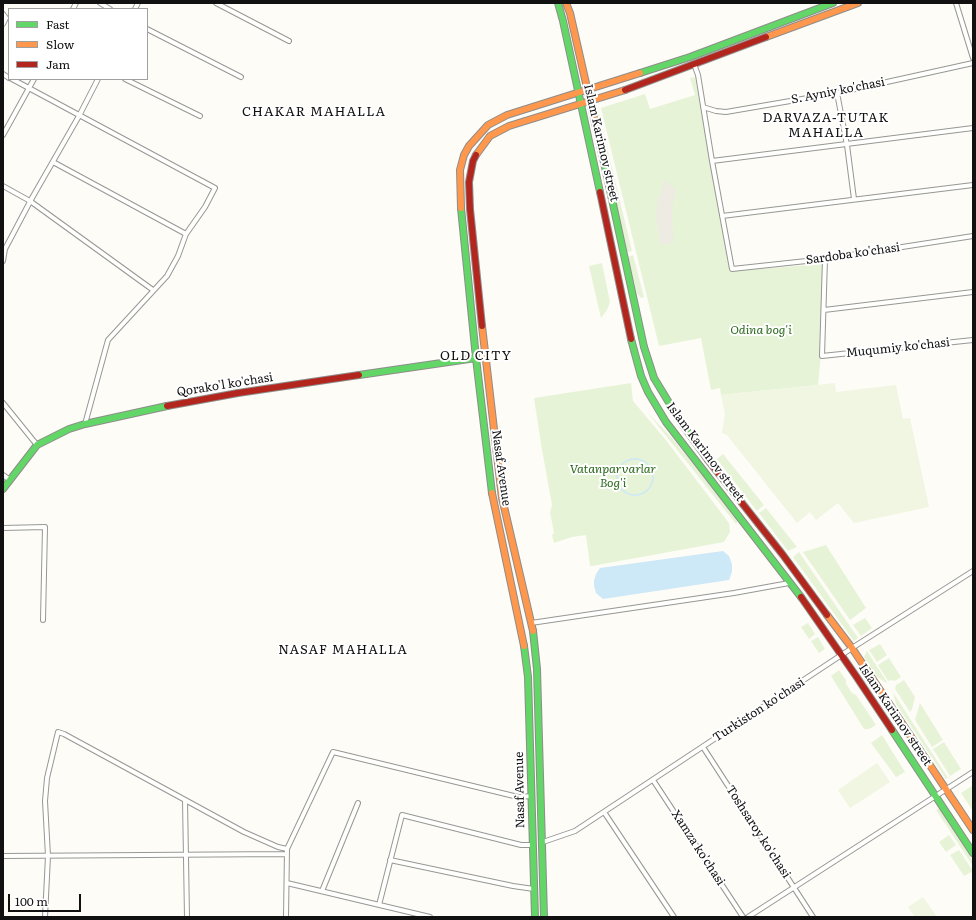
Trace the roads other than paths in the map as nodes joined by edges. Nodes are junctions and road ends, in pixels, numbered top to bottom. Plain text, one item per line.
1 (216, 3) edge
2 (558, 3) edge
3 (566, 3) edge
4 (833, 3) edge
5 (858, 3) edge
6 (956, 3) edge
7 (3, 14) edge
8 (3, 24) edge
9 (148, 30) edge
10 (763, 30) junction
11 (765, 38) junction
12 (290, 41) dead end
13 (973, 54) edge
14 (973, 62) edge
15 (694, 64) junction
16 (241, 77) dead end
17 (14, 80) edge
18 (34, 80) edge
19 (97, 80) edge
20 (127, 80) edge
21 (29, 89) junction
22 (587, 90) junction
23 (578, 93) junction
24 (837, 93) junction
25 (590, 100) junction
26 (581, 103) junction
27 (703, 107) junction
28 (79, 116) junction
29 (200, 116) dead end
30 (973, 128) edge
31 (3, 135) edge
32 (847, 145) junction
33 (52, 162) junction
34 (712, 162) junction
35 (973, 185) edge
36 (3, 186) edge
37 (854, 199) junction
38 (30, 201) junction
39 (722, 216) junction
40 (186, 234) junction
41 (973, 236) edge
42 (474, 244) junction
43 (465, 245) junction
44 (825, 259) junction
45 (3, 261) edge
46 (153, 290) junction
47 (973, 292) edge
48 (824, 310) junction
49 (973, 340) edge
50 (485, 356) junction
51 (476, 358) junction
52 (3, 403) edge
53 (85, 424) junction
54 (37, 445) junction
55 (714, 467) junction
56 (706, 474) junction
57 (3, 475) edge
58 (10, 480) junction
59 (3, 489) edge
60 (3, 528) edge
61 (973, 571) edge
62 (790, 583) junction
63 (42, 620) dead end
64 (531, 623) junction
65 (852, 648) junction
66 (842, 655) junction
67 (703, 747) junction
68 (973, 772) edge
69 (653, 780) junction
70 (946, 790) junction
71 (532, 796) junction
72 (936, 796) junction
73 (186, 800) junction
74 (358, 803) dead end
75 (604, 812) junction
76 (973, 830) edge
77 (543, 842) junction
78 (533, 844) junction
79 (287, 849) junction
80 (973, 853) edge
81 (286, 854) junction
82 (187, 855) junction
83 (3, 856) edge
84 (48, 856) junction
85 (390, 860) junction
86 (287, 883) junction
87 (794, 887) junction
88 (534, 889) junction
89 (322, 891) junction
90 (379, 905) junction
91 (45, 917) edge
92 (186, 917) edge
93 (286, 917) edge
94 (430, 917) edge
95 (535, 917) edge
96 (544, 917) edge
97 (674, 917) edge
98 (743, 917) edge
99 (748, 917) edge
100 (813, 917) edge

1 - 12 street
2 - 23 main road, Islam Karimov street
3 - 22 main road, Islam Karimov street
4 - 10 main road, Nasaf Avenue
5 - 11 main road, Nasaf Avenue
6 - 13 street
7 - 8 street
9 - 16 street
10 - 11 main road
10 - 22 main road, Nasaf Avenue
11 - 15 main road, Nasaf Avenue
14 - 24 street, S. Ayniy ko'chasi
15 - 25 main road, Nasaf Avenue
15 - 27 street
17 - 21 street
18 - 21 street
19 - 28 street
20 - 29 street
21 - 28 street
21 - 31 street
22 - 23 main road, Nasaf Avenue
22 - 25 main road, Islam Karimov street
23 - 26 main road, Islam Karimov street
23 - 43 main road, Nasaf Avenue
24 - 27 street, S. Ayniy ko'chasi
24 - 32 street
25 - 26 main road, Nasaf Avenue
25 - 55 main road, Islam Karimov street
26 - 42 main road, Nasaf Avenue
26 - 56 main road, Islam Karimov street
27 - 34 street
28 - 33 street
28 - 40 street
30 - 32 street
32 - 34 street
32 - 37 street
33 - 38 street
33 - 40 street
34 - 39 street
35 - 37 street
36 - 38 street
37 - 39 street
38 - 45 street
38 - 46 street
39 - 44 street, Sardoba ko'chasi
40 - 46 street
41 - 44 street, Sardoba ko'chasi
42 - 43 main road
42 - 50 main road, Nasaf Avenue
43 - 51 main road, Nasaf Avenue
44 - 48 street
46 - 53 street
47 - 48 street
48 - 49 street, Muqumiy ko'chasi
50 - 51 street
50 - 64 main road, Nasaf Avenue
51 - 53 main road, Qorako'l ko'chasi
51 - 71 main road, Nasaf Avenue
52 - 54 street
53 - 54 main road, Qorako'l ko'chasi
54 - 58 main road, Qorako'l ko'chasi
55 - 56 main road
55 - 65 main road, Islam Karimov street
56 - 62 main road, Islam Karimov street
57 - 58 street
58 - 59 main road, Qorako'l ko'chasi
60 - 63 street
61 - 65 street, Turkiston ko'chasi
62 - 64 street
62 - 66 main road, Islam Karimov street
64 - 77 main road, Nasaf Avenue
65 - 66 street, Turkiston ko'chasi
65 - 70 main road, Islam Karimov street
66 - 67 street, Turkiston ko'chasi
66 - 72 main road, Islam Karimov street
67 - 69 street, Turkiston ko'chasi
67 - 87 street, Toshsaroy ko'chasi
68 - 70 street
69 - 75 street, Turkiston ko'chasi
69 - 98 street, Xamza ko'chasi
70 - 72 street
70 - 76 main road, Islam Karimov street
71 - 78 main road, Nasaf Avenue
71 - 79 street
72 - 80 main road, Islam Karimov street
72 - 87 street
73 - 79 street
73 - 82 street
73 - 84 street
74 - 89 street
75 - 77 street, Turkiston ko'chasi
75 - 97 street
77 - 96 main road, Nasaf Avenue
78 - 85 street
78 - 88 main road, Nasaf Avenue
79 - 81 street
81 - 82 street
81 - 86 street
82 - 84 street
82 - 92 street
83 - 84 street
84 - 91 street
85 - 88 street
85 - 90 street
86 - 89 street
86 - 93 street
87 - 99 street
87 - 100 street, Toshsaroy ko'chasi
88 - 95 main road, Nasaf Avenue
89 - 90 street
90 - 94 street

